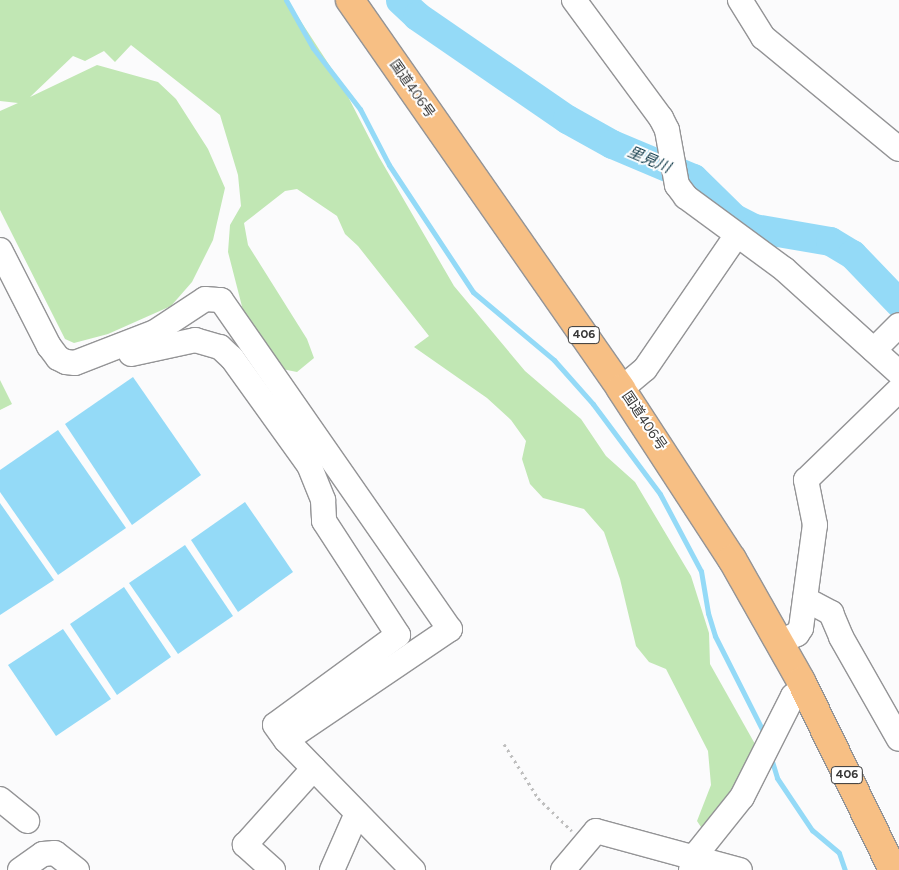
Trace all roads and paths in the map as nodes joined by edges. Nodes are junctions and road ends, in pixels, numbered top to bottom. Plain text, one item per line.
1 (350, 0) edge
2 (574, 0) edge
3 (740, 0) edge
4 (899, 148) edge
5 (736, 236) junction
6 (0, 250) edge
7 (899, 325) edge
8 (874, 350) junction
9 (76, 363) junction
10 (899, 373) edge
11 (621, 389) junction
12 (899, 390) edge
13 (805, 600) junction
14 (780, 642) junction
15 (804, 687) junction
16 (898, 733) edge
17 (286, 740) junction
18 (504, 744) dead end
19 (314, 768) junction
20 (0, 799) edge
21 (357, 813) junction
22 (27, 821) dead end
23 (585, 844) junction
24 (695, 864) edge
25 (20, 870) edge
26 (77, 870) edge
27 (273, 870) edge
28 (332, 870) edge
29 (413, 870) edge
30 (563, 870) edge
31 (740, 870) edge
32 (893, 870) edge

1 - 11 highway, 国道406号 / 406
2 - 5 street
3 - 4 street
5 - 8 street
5 - 11 street
6 - 9 street
7 - 8 street
8 - 10 street
9 - 17 street
9 - 17 street
11 - 14 highway, 国道406号 / 406
12 - 13 street
13 - 14 street
13 - 16 street
14 - 15 highway, 国道406号 / 406
15 - 24 street
15 - 32 highway, 国道406号 / 406
17 - 19 street
18 - 23 path
19 - 21 street
19 - 27 street
20 - 22 street
21 - 28 street
21 - 29 street
23 - 24 street
23 - 30 street
24 - 31 street
25 - 26 street

